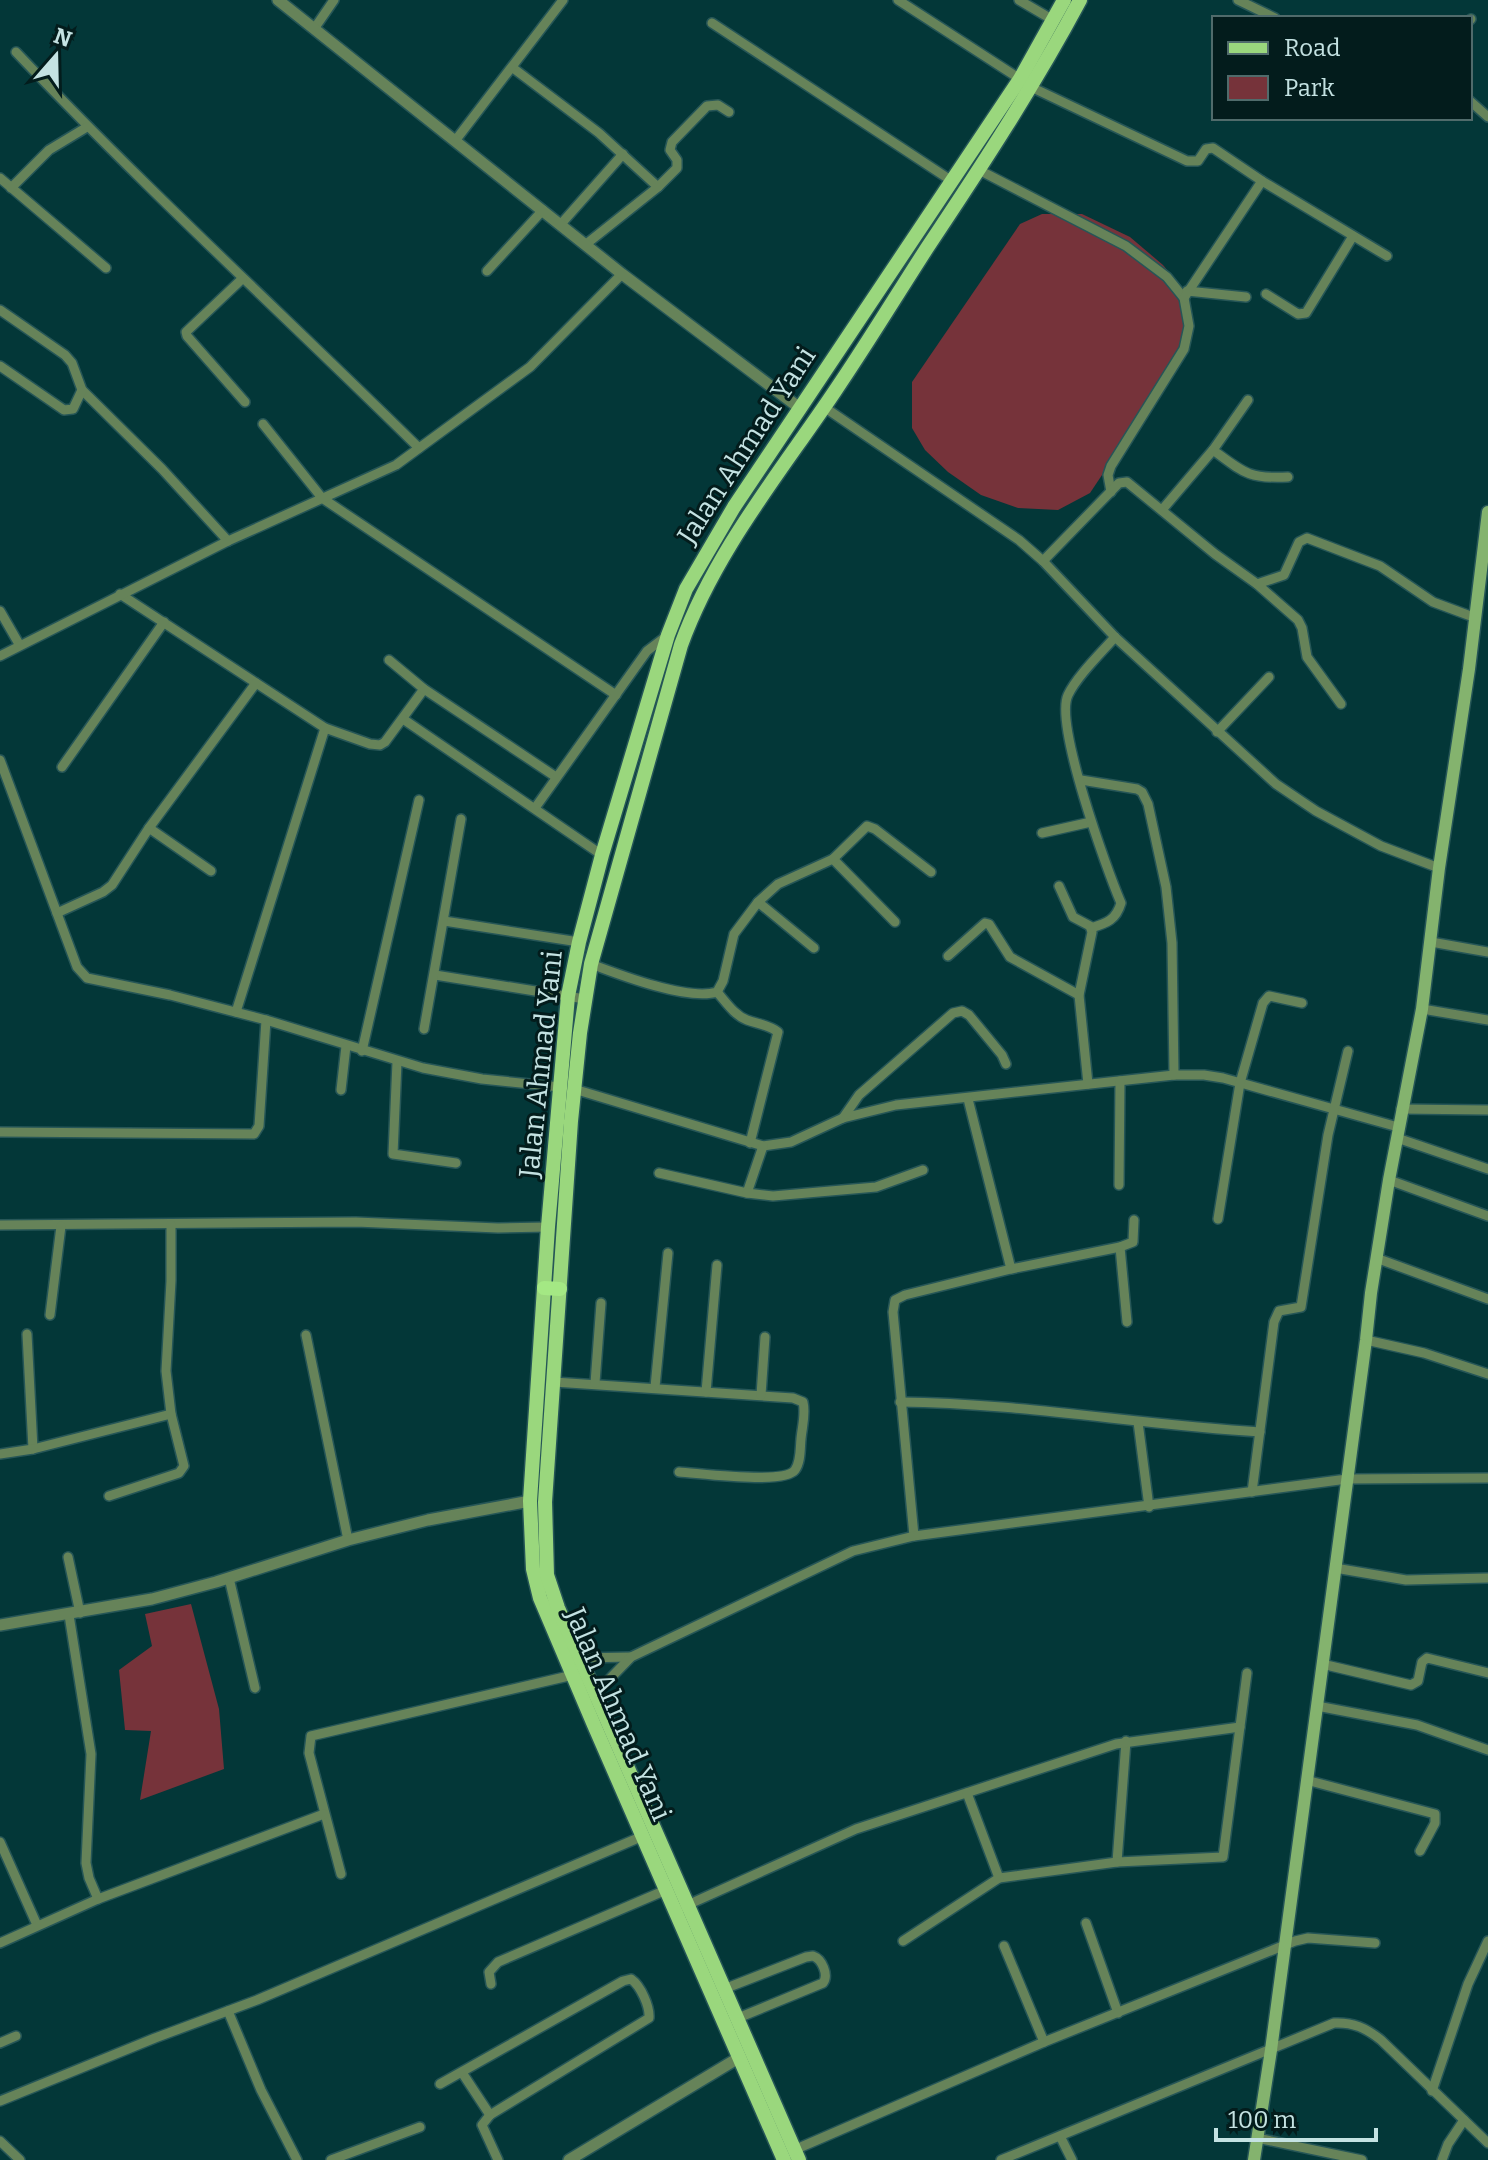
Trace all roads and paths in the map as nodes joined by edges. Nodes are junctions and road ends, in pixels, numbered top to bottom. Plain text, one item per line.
1 (278, 0) edge
2 (334, 0) edge
3 (563, 0) edge
4 (898, 0) edge
5 (1019, 0) edge
6 (1064, 0) edge
7 (1080, 0) edge
8 (1238, 0) edge
9 (1271, 16) edge
10 (1053, 20) junction
11 (712, 23) dead end
12 (314, 29) junction
13 (16, 52) dead end
14 (513, 68) junction
15 (1025, 83) junction
16 (1472, 103) edge
17 (729, 112) dead end
18 (1488, 117) edge
19 (87, 127) junction
20 (455, 141) junction
21 (623, 154) junction
22 (979, 170) junction
23 (0, 178) edge
24 (952, 181) junction
25 (1262, 181) junction
26 (658, 187) junction
27 (11, 188) junction
28 (543, 210) junction
29 (561, 224) junction
30 (1353, 236) junction
31 (585, 245) junction
32 (1387, 256) dead end
33 (106, 268) dead end
34 (487, 271) dead end
35 (622, 274) junction
36 (242, 279) junction
37 (1266, 294) dead end
38 (1186, 295) junction
39 (1246, 297) dead end
40 (0, 310) edge
41 (0, 366) edge
42 (82, 390) junction
43 (1248, 400) dead end
44 (245, 402) dead end
45 (824, 407) junction
46 (801, 409) junction
47 (263, 424) dead end
48 (419, 448) junction
49 (1213, 450) junction
50 (1288, 477) dead end
51 (1111, 492) junction
52 (322, 498) junction
53 (1162, 510) junction
54 (1488, 512) edge
55 (228, 541) junction
56 (1043, 561) junction
57 (1257, 584) junction
58 (1484, 593) edge
59 (120, 594) junction
60 (0, 611) edge
61 (1476, 618) junction
62 (164, 622) junction
63 (668, 635) junction
64 (1115, 637) junction
65 (19, 644) junction
66 (0, 656) edge
67 (389, 660) dead end
68 (1269, 677) dead end
69 (256, 683) junction
70 (424, 689) junction
71 (616, 695) junction
72 (1341, 704) dead end
73 (403, 719) junction
74 (325, 728) junction
75 (1217, 732) junction
76 (0, 760) edge
77 (62, 767) dead end
78 (556, 777) junction
79 (1081, 780) junction
80 (419, 800) dead end
81 (535, 808) junction
82 (461, 819) dead end
83 (1091, 822) junction
84 (149, 828) junction
85 (1042, 833) dead end
86 (602, 855) junction
87 (833, 859) junction
88 (1439, 868) junction
89 (211, 871) dead end
90 (931, 872) dead end
91 (1059, 886) dead end
92 (758, 902) junction
93 (57, 913) junction
94 (444, 921) junction
95 (895, 922) dead end
96 (1091, 928) junction
97 (579, 942) junction
98 (1431, 942) junction
99 (814, 948) dead end
100 (1488, 952) edge
101 (948, 956) dead end
102 (591, 964) junction
103 (435, 975) junction
104 (717, 992) junction
105 (1079, 995) junction
106 (568, 996) junction
107 (585, 999) junction
108 (1302, 1003) dead end
109 (1422, 1009) junction
110 (236, 1012) junction
111 (266, 1020) junction
112 (1488, 1020) edge
113 (424, 1029) dead end
114 (346, 1046) junction
115 (362, 1051) junction
116 (1348, 1051) dead end
117 (397, 1062) junction
118 (1006, 1064) dead end
119 (1174, 1075) junction
120 (1120, 1081) junction
121 (1240, 1083) junction
122 (1088, 1084) junction
123 (567, 1088) junction
124 (341, 1090) dead end
125 (968, 1099) junction
126 (1401, 1109) junction
127 (1333, 1110) junction
128 (1488, 1110) edge
129 (843, 1118) junction
130 (0, 1132) edge
131 (1397, 1133) junction
132 (750, 1143) junction
133 (763, 1146) junction
134 (456, 1163) dead end
135 (1488, 1169) edge
136 (923, 1170) dead end
137 (659, 1173) dead end
138 (1389, 1180) junction
139 (1119, 1185) dead end
140 (747, 1193) junction
141 (1488, 1216) edge
142 (1218, 1219) dead end
143 (1134, 1220) dead end
144 (0, 1225) edge
145 (171, 1225) junction
146 (61, 1226) junction
147 (548, 1227) junction
148 (1120, 1247) junction
149 (668, 1253) dead end
150 (1376, 1258) junction
151 (717, 1265) dead end
152 (1011, 1269) junction
153 (552, 1289) junction
154 (1488, 1299) edge
155 (601, 1303) dead end
156 (50, 1315) dead end
157 (1127, 1322) dead end
158 (27, 1334) dead end
159 (306, 1335) dead end
160 (765, 1337) dead end
161 (1366, 1340) junction
162 (1488, 1374) edge
163 (554, 1382) junction
164 (595, 1383) junction
165 (655, 1387) junction
166 (706, 1392) junction
167 (761, 1395) junction
168 (900, 1402) junction
169 (171, 1414) junction
170 (1138, 1422) junction
171 (1260, 1432) junction
172 (33, 1449) junction
173 (0, 1454) edge
174 (679, 1472) dead end
175 (1488, 1478) edge
176 (1347, 1479) junction
177 (1252, 1492) junction
178 (109, 1496) dead end
179 (530, 1501) junction
180 (1149, 1507) junction
181 (914, 1536) junction
182 (348, 1540) junction
183 (68, 1557) dead end
184 (1335, 1568) junction
185 (229, 1578) junction
186 (1488, 1578) edge
187 (74, 1614) junction
188 (0, 1625) edge
189 (631, 1657) junction
190 (580, 1658) junction
191 (1322, 1664) junction
192 (1247, 1673) dead end
193 (1488, 1673) edge
194 (573, 1675) junction
195 (255, 1688) dead end
196 (596, 1693) junction
197 (1317, 1706) junction
198 (1240, 1727) junction
199 (1126, 1741) junction
200 (1488, 1750) edge
201 (1306, 1780) junction
202 (967, 1793) junction
203 (324, 1814) junction
204 (643, 1836) junction
205 (0, 1842) edge
206 (1420, 1851) dead end
207 (1117, 1862) junction
208 (341, 1874) dead end
209 (999, 1878) junction
210 (666, 1890) junction
211 (98, 1899) junction
212 (681, 1908) junction
213 (1086, 1923) dead end
214 (37, 1925) junction
215 (903, 1941) dead end
216 (1488, 1941) edge
217 (0, 1943) edge
218 (1375, 1943) dead end
219 (1285, 1945) junction
220 (1004, 1946) dead end
221 (491, 1984) dead end
222 (724, 1989) junction
223 (228, 2011) junction
224 (1118, 2013) junction
225 (738, 2018) junction
226 (16, 2036) dead end
227 (1044, 2042) junction
228 (0, 2043) edge
229 (1271, 2050) junction
230 (740, 2057) junction
231 (463, 2074) junction
232 (440, 2084) dead end
233 (1432, 2091) junction
234 (0, 2101) edge
235 (490, 2115) junction
236 (1464, 2120) junction
237 (420, 2127) dead end
238 (1060, 2136) junction
239 (1257, 2138) junction
240 (0, 2141) edge
241 (1488, 2143) edge
242 (792, 2157) edge
243 (20, 2160) edge
244 (297, 2160) edge
245 (331, 2160) edge
246 (498, 2160) edge
247 (569, 2160) edge
248 (1001, 2160) edge
249 (1072, 2160) edge
250 (1254, 2160) edge
251 (1362, 2160) edge
252 (1442, 2160) edge

1 - 12 street
2 - 12 street
3 - 14 street
4 - 15 street
5 - 10 street
6 - 10 main road, Jalan Ahmad Yani
7 - 15 main road
8 - 9 street
10 - 15 main road, Jalan Ahmad Yani
11 - 24 street
12 - 20 street
13 - 19 street
14 - 20 street
14 - 21 street
15 - 22 main road
15 - 24 main road, Jalan Ahmad Yani
15 - 25 street
16 - 18 street
17 - 26 street
19 - 27 street
19 - 36 street
20 - 28 street
21 - 26 street
21 - 29 street
22 - 38 street
22 - 45 main road
23 - 27 street
24 - 46 main road, Jalan Ahmad Yani
25 - 30 street
25 - 38 street
26 - 31 street
27 - 33 street
28 - 29 street
28 - 34 street
29 - 31 street
30 - 32 street
30 - 37 street
31 - 35 street
35 - 46 street
35 - 48 street
36 - 44 street
36 - 48 street
38 - 39 street
38 - 51 street
40 - 42 street
41 - 42 street
42 - 55 street
43 - 49 street
45 - 56 street
45 - 102 main road
46 - 63 main road, Jalan Ahmad Yani
47 - 52 street
48 - 52 street
49 - 50 street
49 - 53 street
51 - 53 street
51 - 56 street
52 - 55 street
52 - 71 street
53 - 57 street
54 - 58 main road
55 - 59 street
56 - 64 street
57 - 61 street
57 - 72 street
58 - 61 main road
59 - 62 street
59 - 65 street
60 - 65 street
61 - 88 main road
62 - 69 street
62 - 77 street
63 - 71 street
63 - 86 main road, Jalan Ahmad Yani
64 - 75 street
64 - 79 street
65 - 66 street
67 - 70 street
68 - 75 street
69 - 74 street
69 - 84 street
70 - 73 street
70 - 78 street
71 - 78 street
73 - 74 street
73 - 81 street
74 - 110 street
75 - 88 street
76 - 93 street
78 - 81 street
79 - 83 street
79 - 119 street
80 - 115 street
81 - 86 street
82 - 94 street
83 - 85 street
83 - 96 street
84 - 89 street
84 - 93 street
86 - 97 main road, Jalan Ahmad Yani
87 - 90 street
87 - 92 street
87 - 95 street
88 - 98 main road
91 - 96 street
92 - 99 street
92 - 104 street
93 - 110 street
94 - 97 street
94 - 103 street
96 - 105 street
97 - 106 main road, Jalan Ahmad Yani
98 - 100 street
98 - 109 main road
101 - 105 street
102 - 104 street
102 - 107 main road
103 - 106 street
103 - 113 street
104 - 132 street
105 - 122 street
106 - 107 street
106 - 123 main road, Jalan Ahmad Yani
107 - 123 main road
108 - 121 street
109 - 112 street
109 - 126 main road
110 - 111 street
111 - 114 street
111 - 130 street
114 - 115 street
114 - 124 street
115 - 117 street
116 - 127 street
117 - 123 street
117 - 134 street
118 - 129 street
119 - 120 street
119 - 121 street
120 - 122 street
120 - 139 street
121 - 127 street
121 - 142 street
122 - 125 street
123 - 132 street
123 - 147 main road, Jalan Ahmad Yani
123 - 153 main road
125 - 129 street
125 - 152 street
126 - 128 street
126 - 131 main road
127 - 131 street
127 - 171 street
129 - 133 street
131 - 135 street
131 - 138 main road
132 - 133 street
133 - 140 street
136 - 140 street
137 - 140 street
138 - 141 street
138 - 150 main road
143 - 148 street
144 - 146 street
145 - 146 street
145 - 147 street
145 - 169 street
146 - 156 street
147 - 153 main road, Jalan Ahmad Yani
148 - 152 street
148 - 157 street
149 - 165 street
150 - 154 street
150 - 161 main road
151 - 166 street
152 - 168 street
153 - 163 main road
153 - 179 main road, Jalan Ahmad Yani
155 - 164 street
158 - 172 street
159 - 182 street
160 - 167 street
161 - 162 street
161 - 176 main road
163 - 164 street
163 - 190 main road
164 - 165 street
165 - 166 street
166 - 167 street
167 - 174 street
168 - 170 street
168 - 181 street
169 - 172 street
169 - 178 street
170 - 171 street
170 - 180 street
171 - 177 street
172 - 173 street
175 - 176 street
176 - 177 street
176 - 184 main road
177 - 180 street
179 - 182 street
179 - 194 main road, Jalan Ahmad Yani
180 - 181 street
181 - 189 street
182 - 185 street
183 - 187 street
184 - 186 street
184 - 191 main road
185 - 187 street
185 - 195 street
187 - 188 street
187 - 211 street
189 - 190 street
189 - 196 street
190 - 196 main road
191 - 193 street
191 - 197 main road
192 - 198 street
194 - 203 street
194 - 204 main road, Jalan Ahmad Yani
196 - 212 main road
197 - 200 street
197 - 201 main road
198 - 199 street
198 - 207 street
199 - 202 street
199 - 207 street
201 - 206 street
201 - 219 main road
202 - 209 street
202 - 212 street
203 - 208 street
203 - 211 street
204 - 210 main road, Jalan Ahmad Yani
204 - 223 street
205 - 214 street
207 - 209 street
209 - 215 street
210 - 212 main road, Jalan Ahmad Yani
210 - 221 street
211 - 214 street
212 - 222 main road
212 - 230 main road, Jalan Ahmad Yani
213 - 224 street
214 - 217 street
216 - 233 street
218 - 219 street
219 - 224 street
219 - 229 main road
220 - 227 street
222 - 225 main road
222 - 225 street
223 - 234 street
223 - 244 street
224 - 227 street
225 - 242 main road
226 - 228 street
227 - 242 street
229 - 233 street
229 - 238 street
229 - 239 main road
230 - 242 main road, Jalan Ahmad Yani
230 - 247 street
231 - 232 street
231 - 235 street
231 - 235 street
233 - 236 street
235 - 246 street
236 - 241 street
236 - 252 street
237 - 245 street
238 - 248 street
238 - 249 street
239 - 250 main road
239 - 251 street
240 - 243 street

